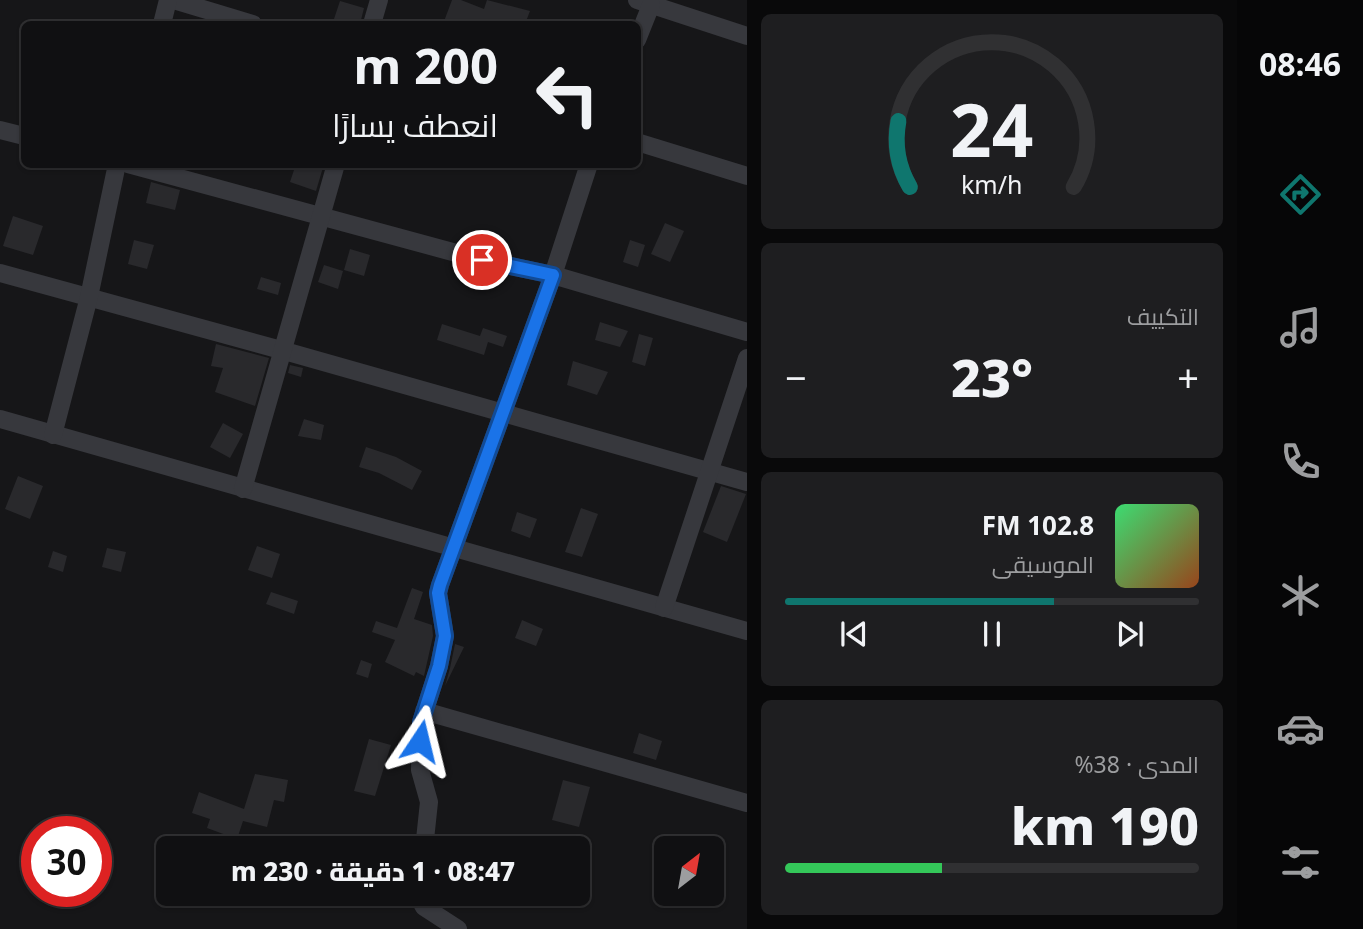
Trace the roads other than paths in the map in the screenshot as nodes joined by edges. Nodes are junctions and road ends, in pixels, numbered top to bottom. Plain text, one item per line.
1 (168, 0) edge
2 (173, 0) edge
3 (379, 0) edge
4 (644, 2) edge
5 (163, 21) edge
6 (243, 21) edge
7 (373, 21) edge
8 (640, 21) edge
9 (747, 36) edge
10 (0, 130) edge
11 (21, 135) edge
12 (641, 143) edge
13 (116, 168) edge
14 (143, 168) edge
15 (335, 168) edge
16 (588, 168) edge
17 (747, 176) edge
18 (323, 217) junction
19 (0, 273) edge
20 (553, 275) junction
21 (89, 297) junction
22 (747, 332) edge
23 (282, 350) junction
24 (747, 358) edge
25 (502, 412) junction
26 (0, 419) edge
27 (53, 435) junction
28 (709, 470) junction
29 (747, 482) edge
30 (243, 488) junction
31 (454, 548) junction
32 (664, 608) junction
33 (747, 631) edge
34 (424, 711) junction
35 (747, 803) edge
36 (425, 836) edge
37 (423, 906) edge
38 (458, 929) edge

1 - 5 street
2 - 6 street
3 - 7 street
4 - 8 street
4 - 9 street
10 - 11 street
12 - 17 street
13 - 21 street
14 - 18 street
15 - 18 street
16 - 20 street
18 - 20 street
18 - 23 street
19 - 21 street
20 - 22 street
20 - 25 street
21 - 23 street
21 - 27 street
23 - 25 street
23 - 30 street
24 - 28 street
25 - 28 street
25 - 31 street
26 - 27 street
27 - 30 street
28 - 29 street
28 - 32 street
30 - 31 street
31 - 32 street
31 - 34 street
32 - 33 street
34 - 35 street
34 - 36 street
37 - 38 street

